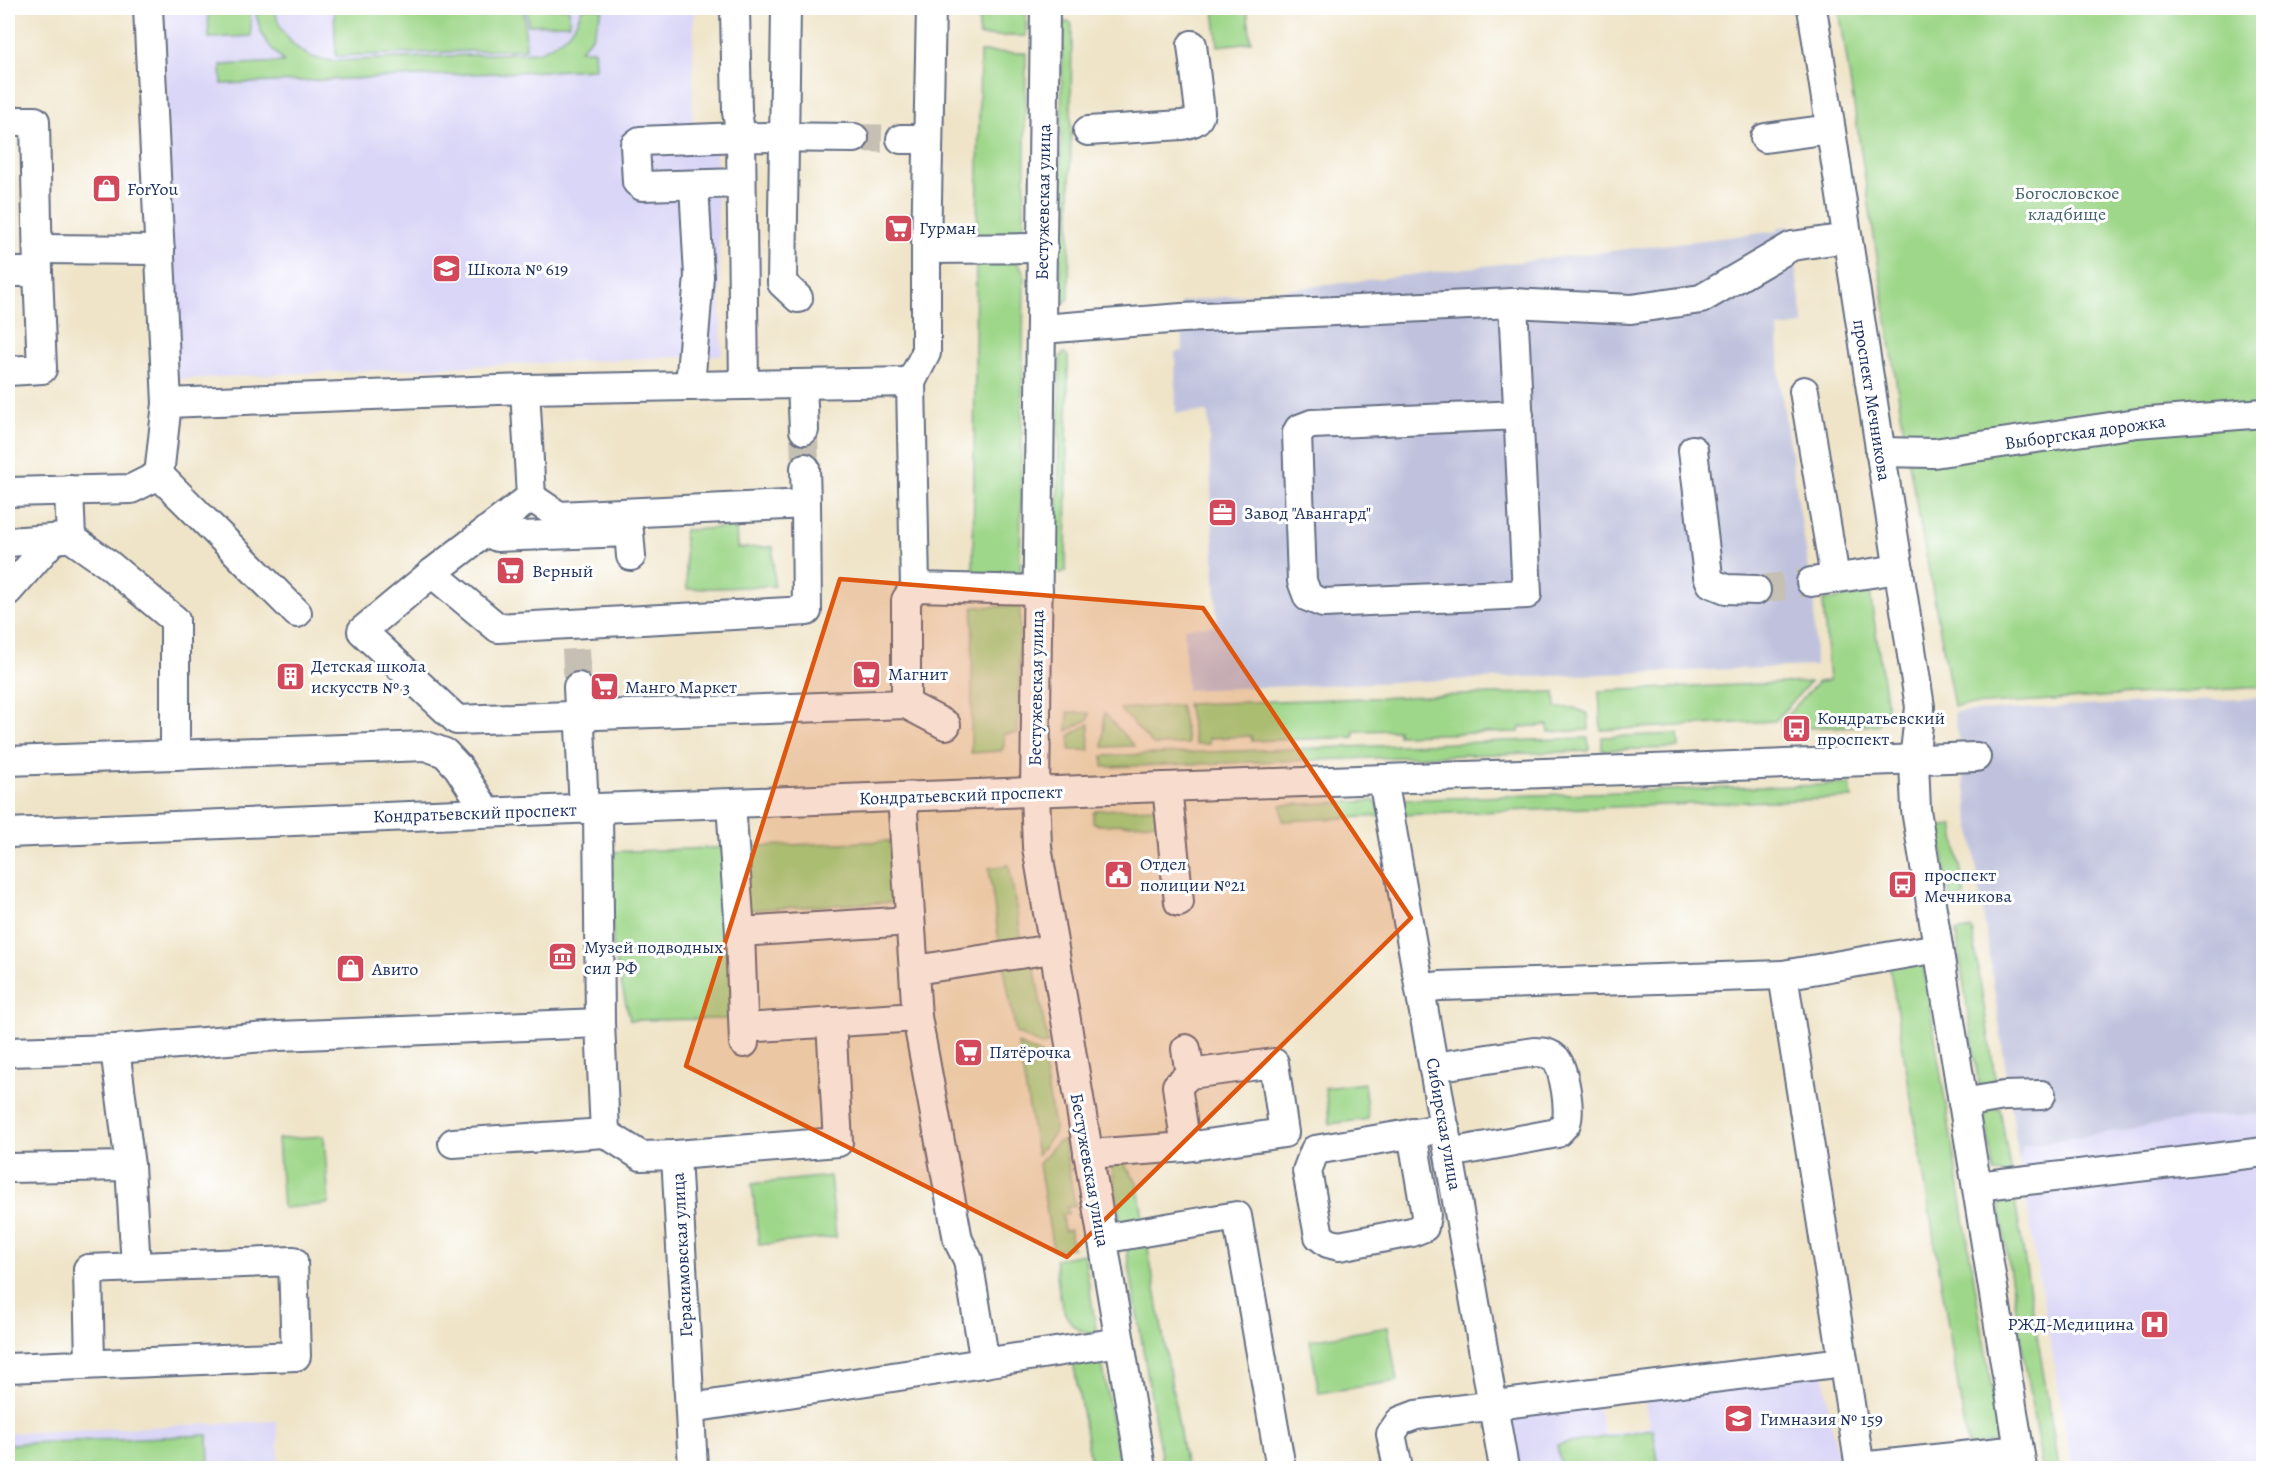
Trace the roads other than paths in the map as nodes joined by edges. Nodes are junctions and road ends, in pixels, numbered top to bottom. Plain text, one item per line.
1 (148, 8) edge
2 (735, 8) edge
3 (786, 8) edge
4 (932, 8) edge
5 (1045, 8) edge
6 (1812, 8) edge
7 (1192, 45) dead end
8 (8, 121) edge
9 (1830, 129) junction
10 (1088, 131) dead end
11 (741, 137) junction
12 (784, 138) junction
13 (854, 138) tunnel mouth
14 (1764, 138) dead end
15 (741, 183) junction
16 (694, 184) junction
17 (1847, 238) junction
18 (1043, 248) junction
19 (926, 249) junction
20 (160, 250) junction
21 (38, 261) junction
22 (8, 272) edge
23 (798, 298) dead end
24 (1513, 303) junction
25 (1042, 329) junction
26 (8, 371) edge
27 (911, 382) junction
28 (802, 384) junction
29 (744, 385) junction
30 (690, 386) junction
31 (525, 389) junction
32 (1804, 391) dead end
33 (167, 403) junction
34 (2264, 413) edge
35 (1518, 415) junction
36 (804, 430) tunnel mouth
37 (1693, 450) dead end
38 (1894, 452) junction
39 (805, 468) tunnel mouth
40 (159, 475) junction
41 (69, 490) junction
42 (8, 492) edge
43 (531, 497) junction
44 (806, 504) junction
45 (486, 531) junction
46 (63, 539) junction
47 (8, 542) edge
48 (631, 556) dead end
49 (1899, 569) junction
50 (432, 573) junction
51 (915, 587) junction
52 (1038, 590) junction
53 (1756, 590) tunnel mouth
54 (8, 591) edge
55 (297, 613) dead end
56 (578, 687) tunnel mouth
57 (906, 704) junction
58 (579, 715) junction
59 (946, 725) dead end
60 (175, 755) junction
61 (1976, 757) dead end
62 (8, 761) edge
63 (1914, 761) junction
64 (1383, 779) junction
65 (1167, 787) junction
66 (1035, 792) junction
67 (902, 797) junction
68 (731, 804) junction
69 (591, 808) junction
70 (487, 812) junction
71 (8, 833) edge
72 (1179, 902) dead end
73 (910, 921) junction
74 (740, 932) junction
75 (1938, 948) junction
76 (1052, 949) junction
77 (915, 970) junction
78 (1784, 975) junction
79 (1420, 989) junction
80 (917, 1017) junction
81 (600, 1023) junction
82 (831, 1023) junction
83 (115, 1048) junction
84 (8, 1052) edge
85 (1434, 1067) junction
86 (2041, 1095) dead end
87 (1963, 1103) junction
88 (605, 1133) junction
89 (1412, 1133) junction
90 (1447, 1141) junction
91 (453, 1143) dead end
92 (1186, 1147) junction
93 (2264, 1152) edge
94 (1088, 1154) junction
95 (676, 1155) junction
96 (130, 1166) junction
97 (8, 1168) edge
98 (1977, 1186) junction
99 (1102, 1239) junction
100 (136, 1267) junction
101 (1120, 1342) junction
102 (1843, 1362) junction
103 (985, 1363) junction
104 (90, 1364) junction
105 (8, 1368) edge
106 (1493, 1406) junction
107 (691, 1408) junction
108 (2021, 1459) edge
109 (693, 1468) edge
110 (1141, 1468) edge
111 (1281, 1468) edge
112 (1398, 1468) edge
113 (1504, 1468) edge
114 (1860, 1468) edge

1 - 20 street
2 - 11 street
3 - 12 street
4 - 19 street
5 - 18 street, Бестужевская улица
6 - 9 street, проспект Мечникова
7 - 10 street
8 - 21 street
9 - 14 street
9 - 17 street, проспект Мечникова
11 - 12 street
11 - 15 street
11 - 16 street
12 - 13 street
12 - 23 street
15 - 16 street
15 - 29 street
16 - 30 street
17 - 24 street
17 - 38 street, проспект Мечникова
18 - 19 street
18 - 25 street, Бестужевская улица
19 - 27 street
20 - 21 street
20 - 33 street
21 - 22 street
21 - 26 street
24 - 25 street
24 - 35 street
25 - 52 street, Бестужевская улица
27 - 28 street
27 - 51 street
28 - 29 street
28 - 36 street
29 - 30 street
30 - 31 street
31 - 33 street
31 - 43 street
32 - 49 street
33 - 40 street
34 - 38 street, Выборгская дорожка
35 - 35 street
37 - 53 street
38 - 49 street, проспект Мечникова
39 - 44 street
40 - 41 street
40 - 55 street
41 - 42 street
41 - 46 street
43 - 44 street
43 - 45 street
44 - 50 street
45 - 48 street
45 - 50 street
46 - 47 street
46 - 54 street
46 - 60 street
49 - 63 street, проспект Мечникова
50 - 58 street
51 - 52 street
51 - 57 street
52 - 66 street, Бестужевская улица
56 - 58 street
57 - 58 street
57 - 59 street
58 - 69 street
60 - 62 street
60 - 70 street
61 - 63 street, Кондратьевский проспект
63 - 64 street, Кондратьевский проспект
63 - 75 street, проспект Мечникова
64 - 65 street, Кондратьевский проспект
64 - 79 street, Сибирская улица
65 - 66 street, Кондратьевский проспект
65 - 72 street
66 - 67 street, Кондратьевский проспект
66 - 76 street, Бестужевская улица
67 - 68 street, Кондратьевский проспект
67 - 73 street
68 - 69 street, Кондратьевский проспект
68 - 74 street
69 - 70 street, Кондратьевский проспект
69 - 81 street
70 - 71 street, Кондратьевский проспект
73 - 74 street
73 - 77 street
74 - 82 street
75 - 78 street
75 - 87 street, проспект Мечникова
76 - 77 street
76 - 94 street, Бестужевская улица
77 - 80 street
78 - 79 street
78 - 102 street
79 - 85 street, Сибирская улица
80 - 82 street
80 - 103 street
81 - 83 street
81 - 88 street
82 - 95 street
83 - 84 street
83 - 96 street
85 - 90 street, Сибирская улица
85 - 90 street
86 - 87 street
87 - 98 street, проспект Мечникова
88 - 91 street
88 - 95 street, Герасимовская улица
89 - 89 street
89 - 90 street
90 - 106 street, Сибирская улица
92 - 92 street
92 - 94 street
93 - 98 street
94 - 99 street, Бестужевская улица
95 - 107 street, Герасимовская улица
96 - 97 street
96 - 100 street
98 - 108 street, проспект Мечникова
99 - 101 street, Бестужевская улица
99 - 111 street
100 - 104 street
100 - 104 street
101 - 103 street
101 - 110 street, Бестужевская улица
102 - 106 street
102 - 114 street
103 - 107 street
104 - 105 street
106 - 112 street
106 - 113 street, Сибирская улица
107 - 109 street, Герасимовская улица
108 - 114 street

